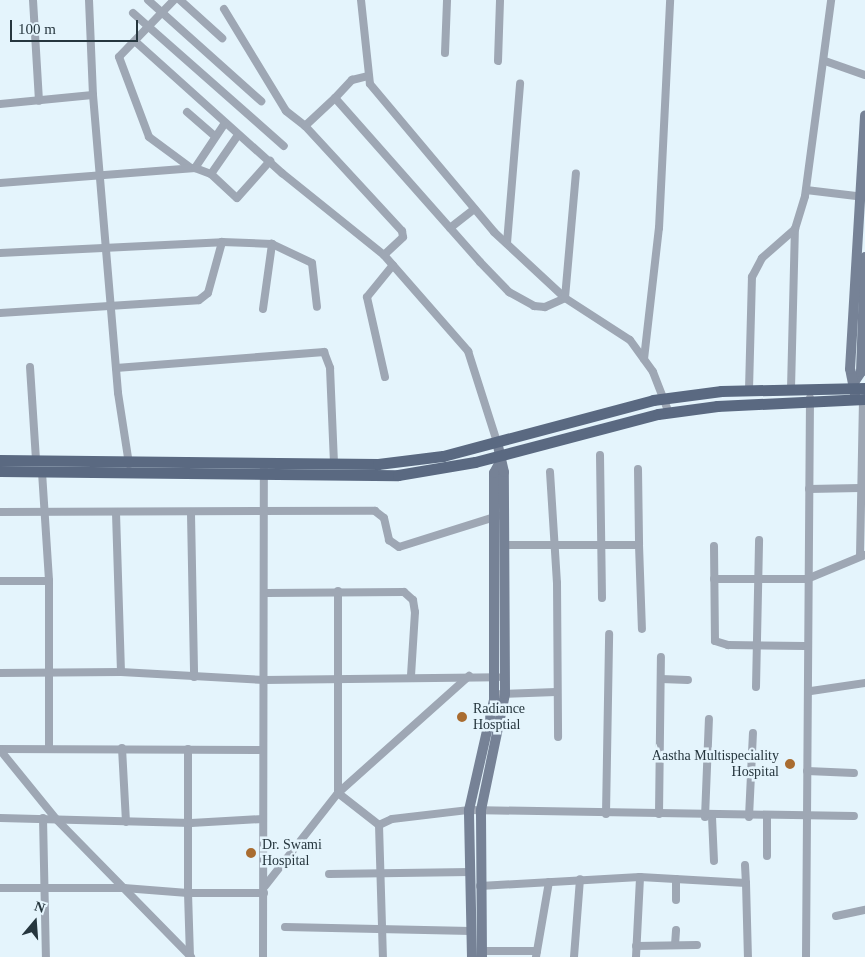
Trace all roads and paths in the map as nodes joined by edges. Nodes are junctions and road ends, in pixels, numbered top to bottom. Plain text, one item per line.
1 (33, 0) edge
2 (89, 0) edge
3 (148, 0) edge
4 (174, 0) edge
5 (180, 0) edge
6 (361, 0) edge
7 (447, 0) edge
8 (500, 0) edge
9 (670, 0) edge
10 (831, 0) edge
11 (224, 9) dead end
12 (133, 13) dead end
13 (163, 13) junction
14 (150, 27) junction
15 (222, 38) dead end
16 (137, 43) junction
17 (445, 53) dead end
18 (498, 61) dead end
19 (825, 61) junction
20 (865, 74) edge
21 (368, 76) junction
22 (520, 84) dead end
23 (93, 95) junction
24 (335, 98) junction
25 (39, 101) junction
26 (261, 101) dead end
27 (0, 104) edge
28 (187, 112) dead end
29 (865, 115) edge
30 (225, 122) junction
31 (305, 126) junction
32 (238, 135) junction
33 (216, 136) junction
34 (284, 146) dead end
35 (270, 161) junction
36 (193, 168) junction
37 (576, 173) dead end
38 (211, 174) junction
39 (102, 175) junction
40 (0, 183) edge
41 (806, 190) junction
42 (862, 196) edge
43 (474, 209) junction
44 (450, 228) junction
45 (795, 229) junction
46 (222, 242) junction
47 (506, 243) junction
48 (272, 244) junction
49 (106, 248) junction
50 (0, 252) edge
51 (384, 255) junction
52 (865, 257) edge
53 (393, 266) junction
54 (565, 298) junction
55 (111, 304) junction
56 (317, 307) dead end
57 (263, 309) dead end
58 (0, 313) edge
59 (644, 359) junction
60 (30, 367) dead end
61 (116, 368) junction
62 (385, 377) dead end
63 (791, 389) junction
64 (749, 390) junction
65 (860, 392) edge
66 (810, 395) junction
67 (658, 399) junction
68 (664, 414) junction
69 (497, 442) junction
70 (600, 455) dead end
71 (863, 455) edge
72 (0, 460) edge
73 (498, 460) junction
74 (36, 461) junction
75 (264, 463) junction
76 (334, 464) junction
77 (129, 468) junction
78 (638, 469) dead end
79 (0, 471) edge
80 (42, 472) junction
81 (550, 472) dead end
82 (265, 476) junction
83 (860, 488) junction
84 (809, 489) junction
85 (863, 510) edge
86 (0, 512) edge
87 (47, 512) junction
88 (116, 513) junction
89 (191, 514) junction
90 (266, 514) junction
91 (499, 516) junction
92 (759, 540) dead end
93 (504, 545) junction
94 (600, 545) junction
95 (639, 545) junction
96 (555, 546) junction
97 (714, 546) dead end
98 (863, 555) edge
99 (714, 579) junction
100 (807, 579) junction
101 (758, 580) junction
102 (0, 581) edge
103 (49, 581) junction
104 (338, 591) junction
105 (267, 592) junction
106 (602, 598) dead end
107 (642, 629) dead end
108 (609, 634) dead end
109 (756, 645) junction
110 (805, 646) junction
111 (661, 657) dead end
112 (121, 672) junction
113 (0, 673) edge
114 (47, 673) junction
115 (411, 676) junction
116 (469, 676) junction
117 (194, 677) junction
118 (500, 677) junction
119 (661, 679) junction
120 (264, 680) junction
121 (341, 680) junction
122 (688, 680) dead end
123 (865, 683) edge
124 (756, 687) dead end
125 (811, 691) junction
126 (556, 692) junction
127 (494, 694) junction
128 (505, 694) junction
129 (709, 719) dead end
130 (753, 733) dead end
131 (558, 737) dead end
132 (49, 748) junction
133 (122, 748) junction
134 (188, 748) junction
135 (0, 749) edge
136 (262, 750) junction
137 (807, 771) junction
138 (854, 773) dead end
139 (338, 793) junction
140 (469, 810) junction
141 (481, 810) junction
142 (606, 814) junction
143 (659, 814) junction
144 (854, 816) dead end
145 (709, 817) junction
146 (749, 817) junction
147 (0, 818) edge
148 (43, 818) junction
149 (768, 818) junction
150 (807, 818) junction
151 (56, 819) junction
152 (263, 819) junction
153 (126, 822) junction
154 (191, 823) junction
155 (379, 826) junction
156 (767, 856) dead end
157 (714, 861) dead end
158 (745, 865) dead end
159 (470, 872) junction
160 (330, 874) dead end
161 (383, 874) junction
162 (640, 877) junction
163 (580, 879) junction
164 (676, 879) junction
165 (549, 882) junction
166 (746, 883) junction
167 (480, 886) junction
168 (0, 888) edge
169 (44, 888) junction
170 (124, 888) junction
171 (264, 890) junction
172 (188, 893) junction
173 (676, 900) dead end
174 (865, 910) edge
175 (836, 916) dead end
176 (286, 928) dead end
177 (676, 930) dead end
178 (471, 931) junction
179 (383, 932) junction
180 (675, 945) junction
181 (697, 945) dead end
182 (636, 946) junction
183 (482, 954) edge
184 (536, 954) edge
185 (46, 957) edge
186 (184, 957) edge
187 (191, 957) edge
188 (263, 957) edge
189 (382, 957) edge
190 (472, 957) edge
191 (574, 957) edge
192 (636, 957) edge
193 (748, 957) edge
194 (806, 957) edge

1 - 25 street
2 - 23 street
3 - 13 street
4 - 13 street
5 - 15 street
6 - 21 street
7 - 17 street
8 - 18 street
9 - 59 street
10 - 19 street
11 - 31 street
12 - 14 street
13 - 14 street
13 - 26 street
14 - 16 street
14 - 34 street
16 - 30 street
16 - 36 street
19 - 20 street
19 - 41 street
21 - 24 street
21 - 43 street
22 - 47 street
23 - 25 street
23 - 39 street
24 - 31 street
24 - 44 street
25 - 27 street
28 - 33 street
29 - 42 street
30 - 32 street
30 - 33 street
31 - 51 street
32 - 35 street
32 - 38 street
33 - 36 street
35 - 38 street
35 - 51 street
36 - 38 street
36 - 39 street
37 - 54 street
39 - 40 street
39 - 49 street
41 - 42 street
41 - 45 street
42 - 65 street
43 - 44 street
43 - 47 street
44 - 54 street
45 - 63 street
45 - 64 street
46 - 48 street
46 - 49 street
46 - 55 street
47 - 54 street
48 - 56 street
48 - 57 street
49 - 50 street
49 - 55 street
51 - 53 street
52 - 65 street
53 - 62 street
53 - 69 street
54 - 59 street
55 - 58 street
55 - 61 street
59 - 67 street
60 - 74 street
61 - 76 street
61 - 77 street
63 - 64 main road
63 - 66 main road
64 - 67 main road
65 - 66 main road
65 - 71 street
66 - 68 main road
66 - 84 street
67 - 68 street
67 - 69 main road
68 - 73 main road
69 - 73 street
69 - 76 main road
70 - 94 street
71 - 83 street
72 - 74 main road
73 - 82 main road
73 - 91 street
74 - 77 main road
75 - 76 main road
75 - 77 main road
75 - 82 street
77 - 80 main road
77 - 82 main road
78 - 95 street
79 - 80 main road
80 - 87 street
81 - 96 street
82 - 90 street
83 - 84 street
83 - 85 street
84 - 100 street
85 - 98 street
86 - 87 street
87 - 88 street
87 - 103 street
88 - 89 street
88 - 112 street
89 - 90 street
89 - 117 street
90 - 91 street
90 - 105 street
91 - 93 street
91 - 118 street
92 - 101 street
93 - 96 street
93 - 118 street
94 - 95 street
94 - 96 street
94 - 106 street
95 - 107 street
96 - 126 street
97 - 99 street
98 - 100 street
99 - 101 street
99 - 109 street
100 - 101 street
100 - 110 street
101 - 109 street
102 - 103 street
103 - 114 street
104 - 105 street
104 - 115 street
104 - 121 street
105 - 120 street
108 - 142 street
109 - 110 street
109 - 124 street
110 - 125 street
111 - 119 street
112 - 114 street
112 - 117 street
113 - 114 street
114 - 132 street
115 - 116 street
115 - 121 street
116 - 118 street
116 - 139 street
117 - 120 street
118 - 127 street
118 - 128 street
119 - 122 street
119 - 143 street
120 - 121 street
120 - 136 street
121 - 139 street
123 - 125 street
125 - 137 street
126 - 128 street
126 - 131 street
127 - 128 street
127 - 140 street
128 - 141 street
129 - 145 street
130 - 146 street
132 - 133 street
132 - 135 street
133 - 134 street
133 - 153 street
134 - 136 street
134 - 154 street
135 - 151 street
136 - 152 street
137 - 138 street
137 - 150 street
139 - 155 street
139 - 171 street
140 - 141 street
140 - 155 street
140 - 159 street
141 - 142 street
141 - 167 street
142 - 143 street
143 - 145 street
144 - 150 street
145 - 146 street
145 - 157 street
146 - 149 street
147 - 148 street
148 - 151 street
148 - 169 street
149 - 150 street
149 - 156 street
150 - 194 street
151 - 153 street
151 - 170 street
152 - 154 street
152 - 171 street
153 - 154 street
154 - 172 street
155 - 161 street
158 - 166 street
159 - 161 street
159 - 178 street
160 - 161 street
161 - 179 street
162 - 163 street
162 - 164 street
162 - 182 street
163 - 165 street
163 - 191 street
164 - 166 street
164 - 173 street
165 - 167 street
165 - 184 street
166 - 193 street
167 - 183 street
168 - 169 street
169 - 170 street
169 - 185 street
170 - 172 street
170 - 187 street
171 - 172 street
171 - 188 street
172 - 187 street
174 - 175 street
176 - 179 street
177 - 180 street
178 - 179 street
178 - 190 street
179 - 189 street
180 - 181 street
180 - 182 street
182 - 192 street
183 - 184 street
186 - 187 street

